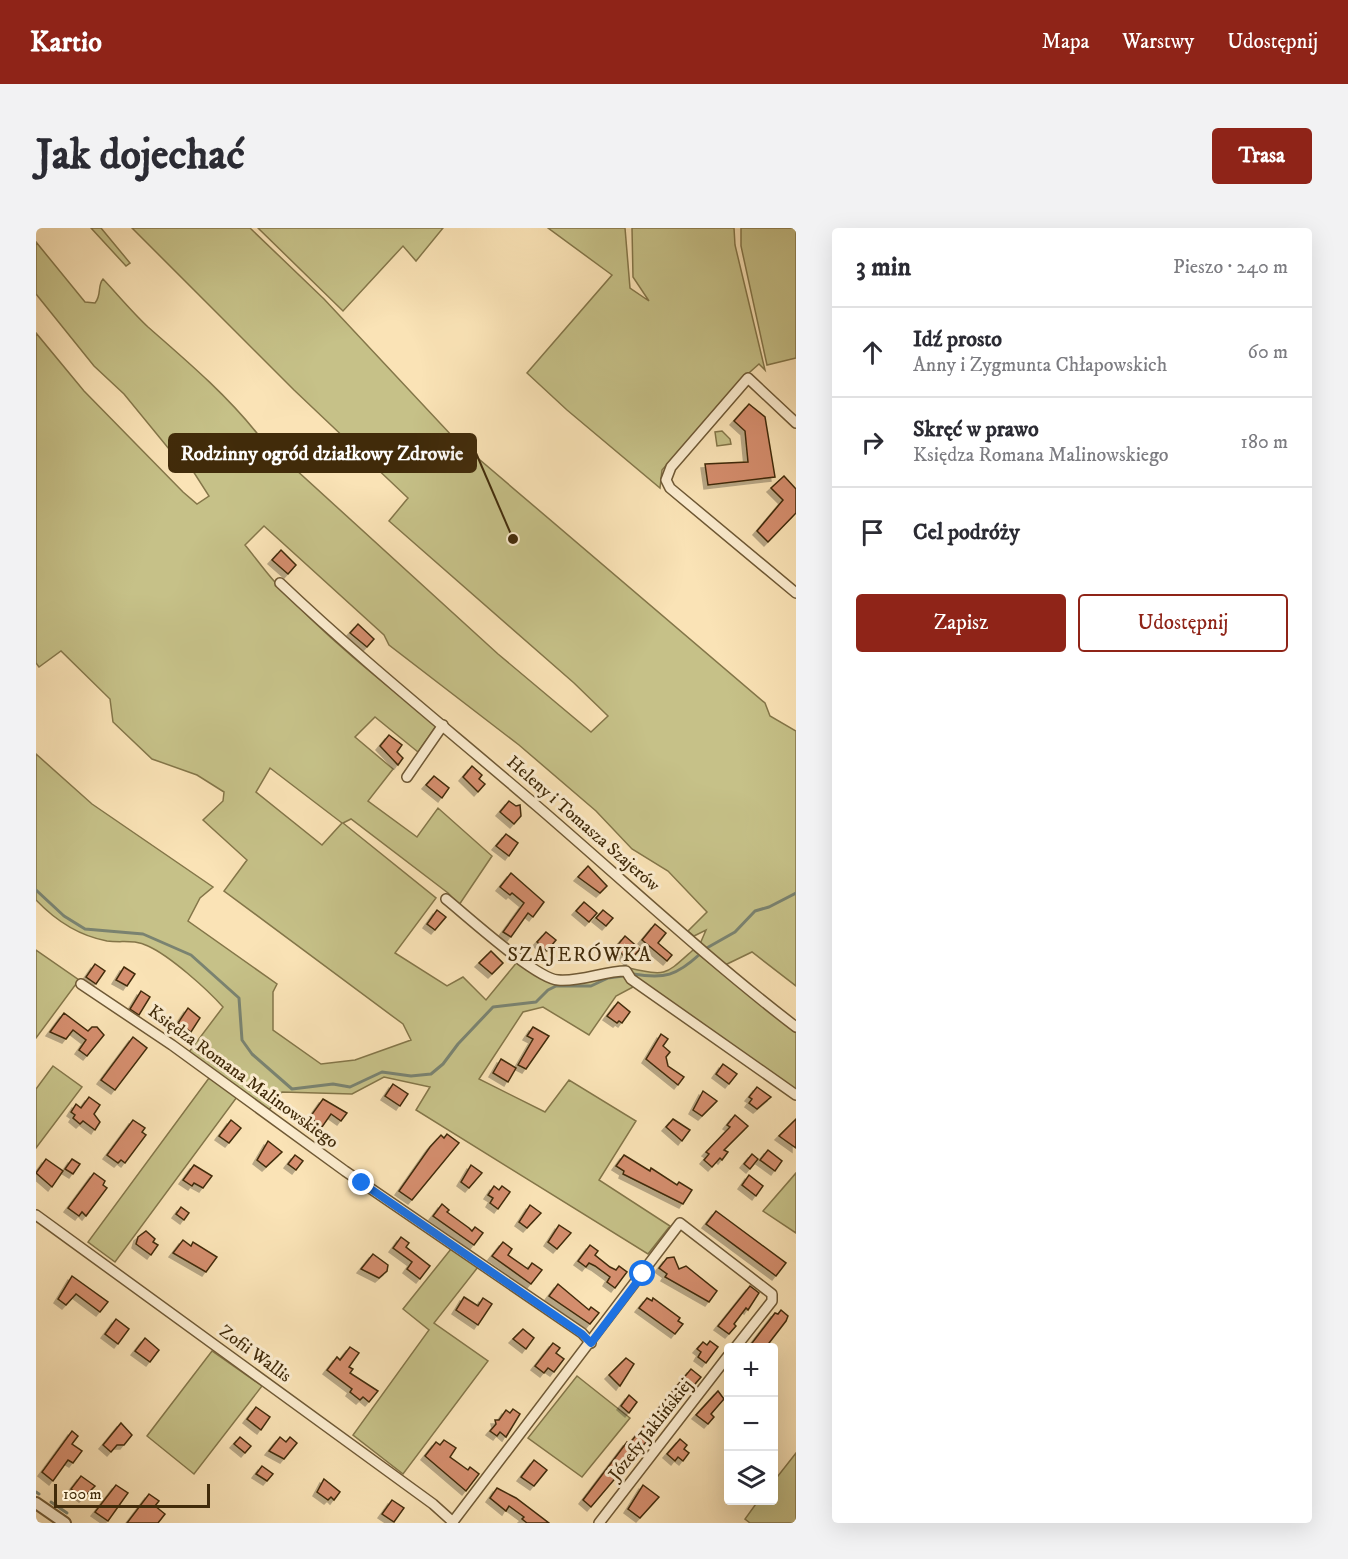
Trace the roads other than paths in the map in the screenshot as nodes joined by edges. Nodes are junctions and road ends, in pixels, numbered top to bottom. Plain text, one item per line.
1 (796, 423) edge
2 (280, 583) dead end
3 (796, 593) edge
4 (443, 725) junction
5 (407, 777) dead end
6 (446, 899) dead end
7 (81, 984) dead end
8 (796, 1027) edge
9 (796, 1095) edge
10 (36, 1215) edge
11 (591, 1343) junction
12 (738, 1343) edge
13 (724, 1362) edge
14 (36, 1503) edge
15 (65, 1523) edge
16 (453, 1523) edge
17 (599, 1523) edge

1 - 3 street
2 - 4 street, Heleny i Tomasza Szajerów
4 - 5 street
4 - 8 street, Heleny i Tomasza Szajerów
6 - 9 street
7 - 11 street, Księdza Romana Malinowskiego
10 - 16 street, Zofii Wallis
11 - 12 street
11 - 16 street
13 - 17 street, Józefy Jaklińskiej
14 - 15 street

